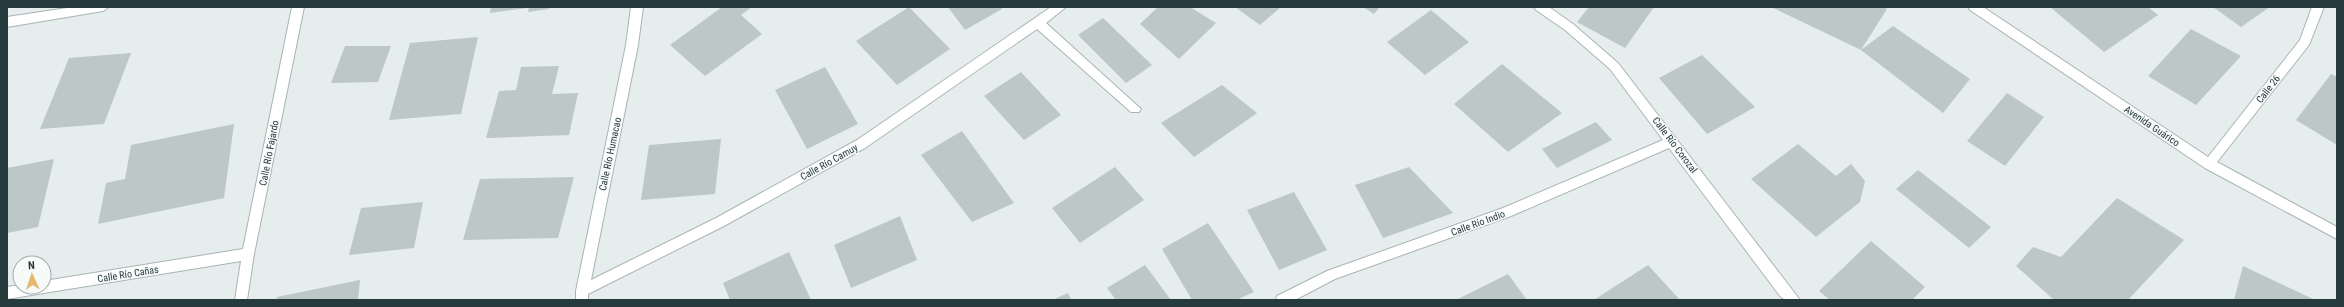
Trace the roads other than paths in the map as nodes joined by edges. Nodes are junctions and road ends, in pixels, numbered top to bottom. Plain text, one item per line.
1 (103, 7) edge
2 (298, 7) edge
3 (637, 7) edge
4 (1060, 7) edge
5 (1540, 7) edge
6 (1974, 7) edge
7 (2318, 7) edge
8 (7, 22) edge
9 (1038, 23) junction
10 (1135, 109) dead end
11 (1672, 141) junction
12 (2209, 164) junction
13 (2337, 233) edge
14 (248, 254) junction
15 (7, 294) edge
16 (582, 295) edge
17 (241, 300) edge
18 (1282, 300) edge
19 (1794, 300) edge

1 - 8 street
2 - 14 street, Calle Río Fajardo
3 - 16 street, Calle Río Humacao
4 - 9 street, Calle Río Camuy
5 - 11 street, Calle Río Corozal
6 - 12 street, Avenida Guárico
7 - 12 street, Calle 26
9 - 10 street
9 - 16 street, Calle Río Camuy
11 - 18 street, Calle Río Indio
11 - 19 street, Calle Río Corozal
12 - 13 street, Avenida Guárico
14 - 15 street, Calle Río Cañas
14 - 17 street, Calle Río Fajardo

